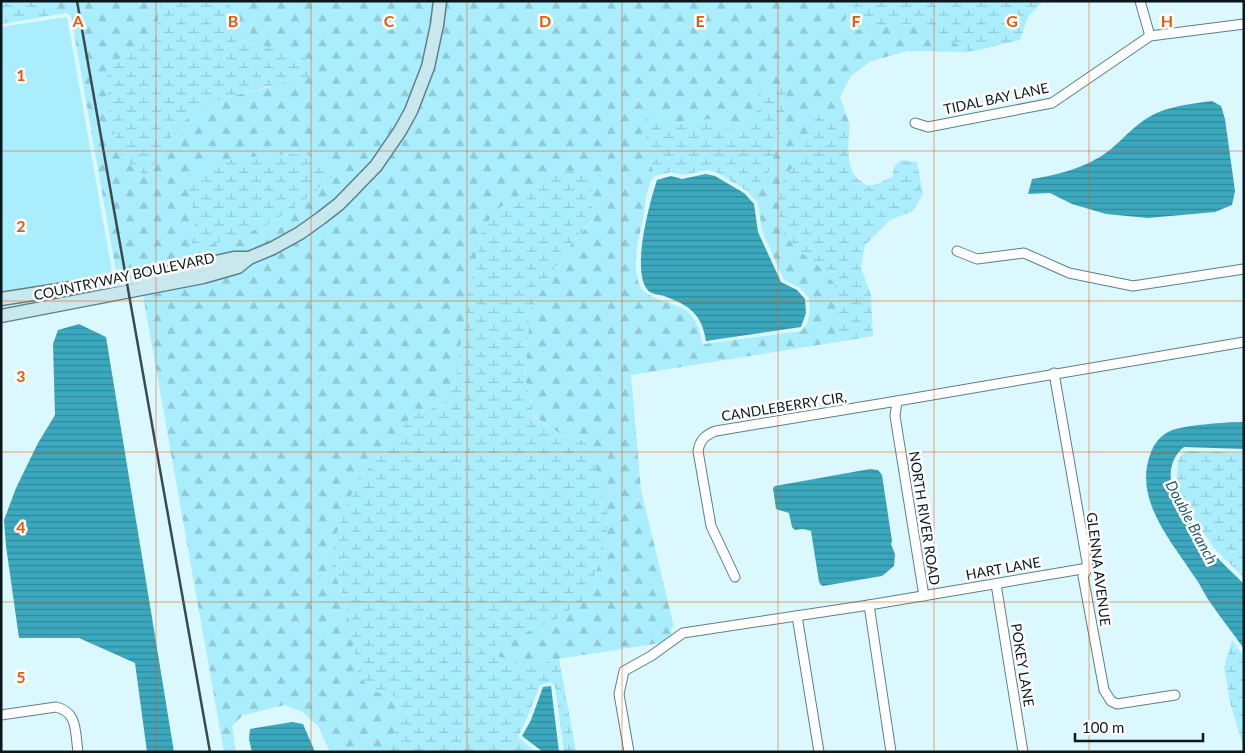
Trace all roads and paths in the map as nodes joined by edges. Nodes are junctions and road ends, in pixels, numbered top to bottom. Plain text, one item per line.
1 (440, 1) edge
2 (1140, 1) edge
3 (1244, 24) edge
4 (1150, 36) junction
5 (915, 123) dead end
6 (957, 251) dead end
7 (249, 258) junction
8 (1244, 269) edge
9 (1, 299) edge
10 (1, 316) edge
11 (1244, 342) edge
12 (1054, 373) junction
13 (898, 401) junction
14 (1088, 568) junction
15 (735, 577) dead end
16 (996, 584) junction
17 (924, 596) junction
18 (869, 605) junction
19 (797, 616) junction
20 (1176, 696) dead end
21 (1, 715) edge
22 (78, 752) edge
23 (629, 752) edge
24 (819, 752) edge
25 (891, 752) edge
26 (1024, 752) edge

1 - 7 street, COUNTRYWAY BOULEVARD
2 - 4 street
3 - 4 street, TIDAL BAY LANE
4 - 5 street, TIDAL BAY LANE
6 - 8 street
7 - 9 street, COUNTRYWAY BOULEVARD
7 - 10 street, COUNTRYWAY BOULEVARD
11 - 12 street
12 - 13 street
12 - 14 street, GLENNA AVENUE
13 - 15 street, CANDLEBERRY CIR,
13 - 17 street, NORTH RIVER ROAD
14 - 16 street, HART LANE
14 - 20 street, GLENNA AVENUE
16 - 17 street, HART LANE
16 - 26 street, POKEY LANE
17 - 18 street, NORTH RIVER ROAD
18 - 19 street, NORTH RIVER ROAD
18 - 25 street
19 - 23 street, NORTH RIVER ROAD
19 - 24 street
21 - 22 street

